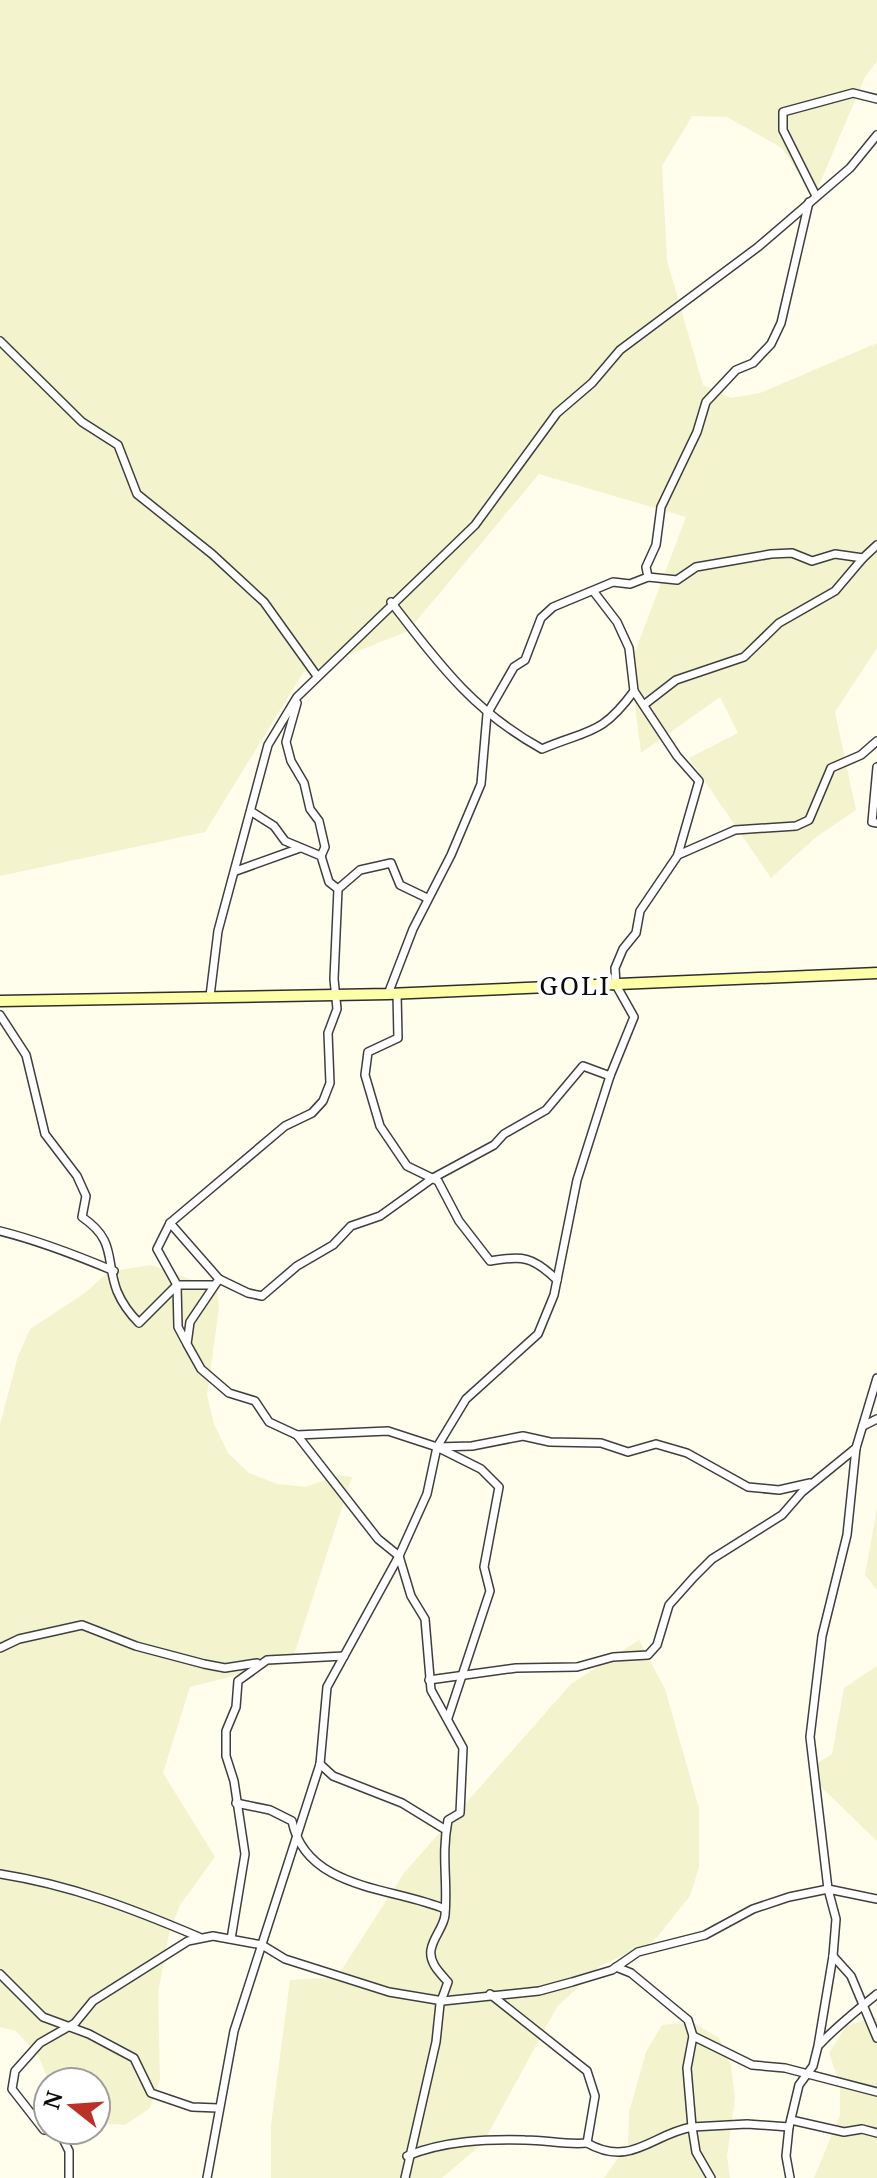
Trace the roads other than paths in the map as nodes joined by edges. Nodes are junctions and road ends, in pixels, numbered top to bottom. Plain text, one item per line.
1 (877, 99) edge
2 (877, 135) edge
3 (816, 196) junction
4 (809, 202) junction
5 (0, 341) edge
6 (877, 545) edge
7 (863, 558) junction
8 (648, 577) junction
9 (594, 592) junction
10 (391, 602) junction
11 (317, 676) junction
12 (634, 691) junction
13 (297, 697) junction
14 (645, 704) junction
15 (487, 714) junction
16 (877, 741) edge
17 (877, 767) edge
18 (252, 812) junction
19 (877, 823) edge
20 (300, 848) junction
21 (678, 855) junction
22 (321, 856) junction
23 (236, 871) junction
24 (338, 889) junction
25 (427, 898) junction
26 (877, 973) edge
27 (616, 985) junction
28 (335, 994) junction
29 (392, 994) junction
30 (210, 996) junction
31 (0, 1001) edge
32 (0, 1015) edge
33 (610, 1076) junction
34 (433, 1178) junction
35 (170, 1223) junction
36 (0, 1231) edge
37 (114, 1271) junction
38 (557, 1280) junction
39 (216, 1282) junction
40 (177, 1285) junction
41 (187, 1344) junction
42 (877, 1378) edge
43 (877, 1419) edge
44 (863, 1426) junction
45 (297, 1435) junction
46 (437, 1447) junction
47 (856, 1448) junction
48 (812, 1483) junction
49 (399, 1556) junction
50 (0, 1648) edge
51 (344, 1656) junction
52 (267, 1660) junction
53 (464, 1674) junction
54 (429, 1680) junction
55 (448, 1718) junction
56 (320, 1764) junction
57 (236, 1803) junction
58 (446, 1830) junction
59 (296, 1839) junction
60 (0, 1874) edge
61 (828, 1889) junction
62 (877, 1899) edge
63 (445, 1909) junction
64 (201, 1938) junction
65 (231, 1939) junction
66 (262, 1945) junction
67 (833, 1956) junction
68 (616, 1967) junction
69 (0, 1974) edge
70 (490, 1994) junction
71 (877, 1994) edge
72 (443, 2001) junction
73 (864, 2004) junction
74 (70, 2026) junction
75 (693, 2036) junction
76 (877, 2038) edge
77 (818, 2046) junction
78 (806, 2076) junction
79 (877, 2092) edge
80 (218, 2108) junction
81 (790, 2124) junction
82 (692, 2127) junction
83 (877, 2133) edge
84 (587, 2143) junction
85 (407, 2156) junction
86 (69, 2178) edge
87 (207, 2178) edge
88 (405, 2178) edge
89 (711, 2178) edge
90 (790, 2178) edge

1 - 3 street
2 - 3 street
3 - 4 street
4 - 8 street
4 - 10 street
5 - 11 street
6 - 7 street
7 - 8 street
7 - 14 street
8 - 9 street
9 - 12 street
9 - 15 street
10 - 11 street
10 - 15 street
11 - 13 street
12 - 14 street
12 - 15 street
13 - 18 street
13 - 22 street
14 - 21 street
15 - 25 street
16 - 21 street
17 - 19 street
18 - 20 street
18 - 23 street
20 - 22 street
20 - 23 street
21 - 27 street
22 - 24 street
23 - 30 street
24 - 25 street
24 - 28 street
25 - 29 street
26 - 27 main road
27 - 29 main road
27 - 33 street
28 - 29 main road
28 - 30 main road
28 - 35 street
29 - 34 street
30 - 31 main road
32 - 37 street
33 - 34 street
33 - 38 street
34 - 38 street
34 - 39 street
35 - 39 street
35 - 40 street
36 - 37 street
37 - 40 street
38 - 46 street
39 - 40 street
39 - 41 street
40 - 41 street
41 - 45 street
42 - 44 street
43 - 44 street
44 - 47 street
45 - 46 street
45 - 49 street
46 - 48 street
46 - 49 street
46 - 53 street
47 - 48 street
47 - 61 street
48 - 53 street
49 - 51 street
49 - 54 street
50 - 52 street
51 - 52 street
51 - 56 street
52 - 57 street
53 - 54 street
53 - 55 street
54 - 55 street
55 - 58 street
56 - 58 street
56 - 59 street
57 - 59 street
57 - 65 street
58 - 63 street
59 - 63 street
59 - 66 street
60 - 64 street
61 - 62 street
61 - 67 street
61 - 68 street
63 - 72 street
64 - 65 street
64 - 74 street
65 - 66 street
66 - 72 street
66 - 80 street
67 - 73 street
67 - 77 street
68 - 70 street
68 - 75 street
69 - 74 street
70 - 72 street
70 - 84 street
71 - 73 street
72 - 85 street
73 - 76 street
73 - 77 street
74 - 80 street
74 - 86 street
75 - 78 street
75 - 82 street
77 - 78 street
78 - 79 street
78 - 81 street
80 - 87 street
81 - 82 street
81 - 83 street
81 - 90 street
82 - 84 street
82 - 89 street
84 - 85 street
85 - 88 street

